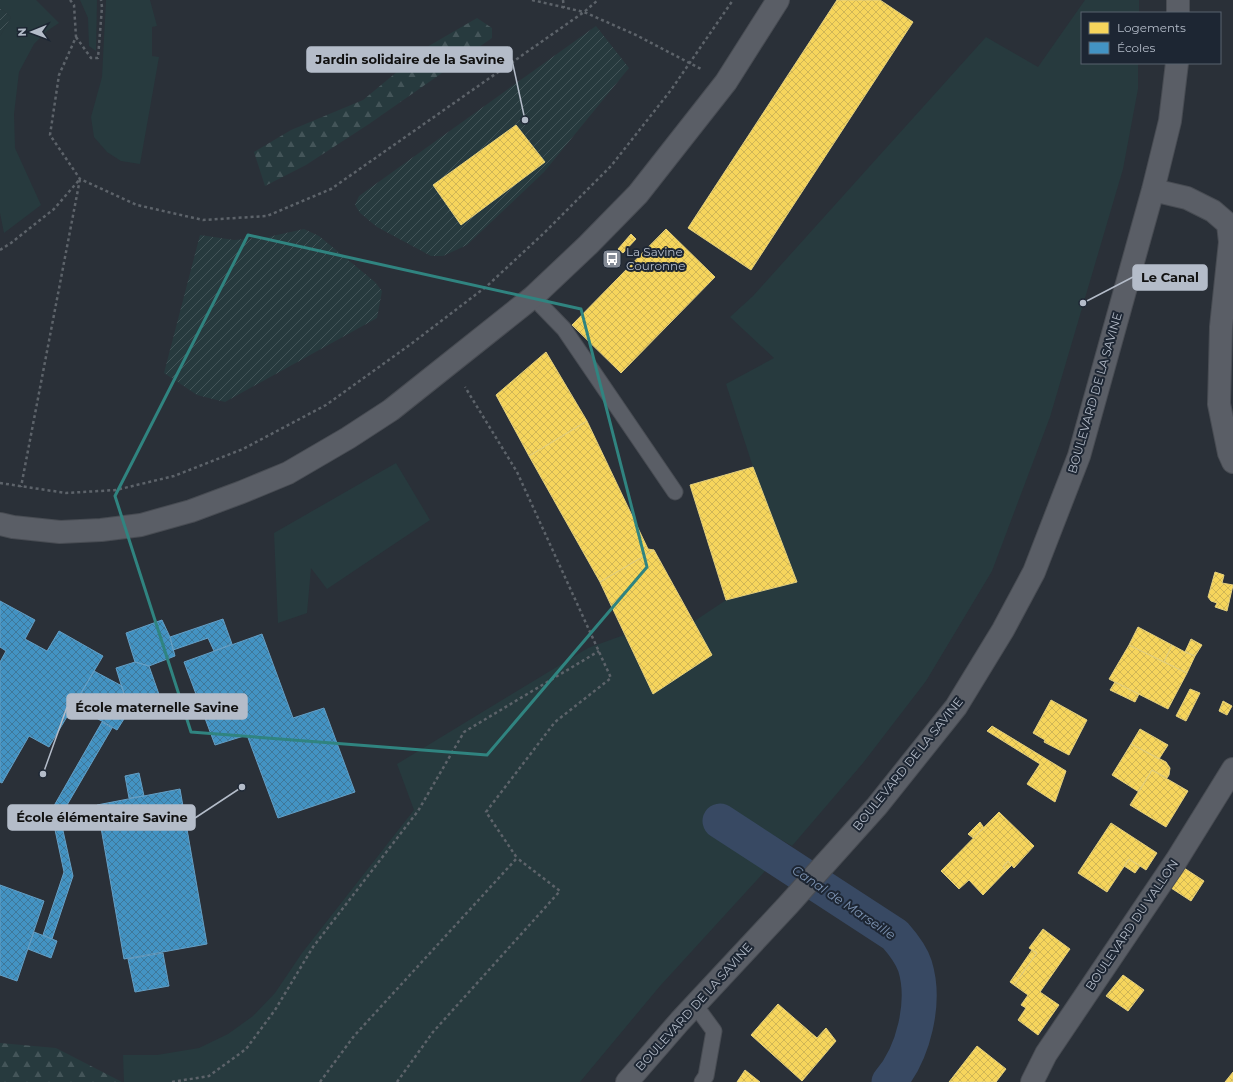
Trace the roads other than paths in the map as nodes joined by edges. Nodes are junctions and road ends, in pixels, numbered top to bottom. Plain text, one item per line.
1 (778, 0) edge
2 (1178, 0) edge
3 (1178, 12) edge
4 (1177, 64) edge
5 (1153, 190) junction
6 (533, 297) junction
7 (1233, 462) edge
8 (675, 492) dead end
9 (0, 524) edge
10 (1233, 769) edge
11 (695, 1005) junction
12 (627, 1082) edge
13 (702, 1082) edge
14 (1032, 1082) edge

1 - 6 street
2 - 3 street
4 - 5 street, BOULEVARD DE LA SAVINE
5 - 7 street
5 - 11 street, BOULEVARD DE LA SAVINE
6 - 8 lane
6 - 9 street
10 - 14 street, BOULEVARD DU VALLON
11 - 12 street, BOULEVARD DE LA SAVINE
11 - 13 lane

